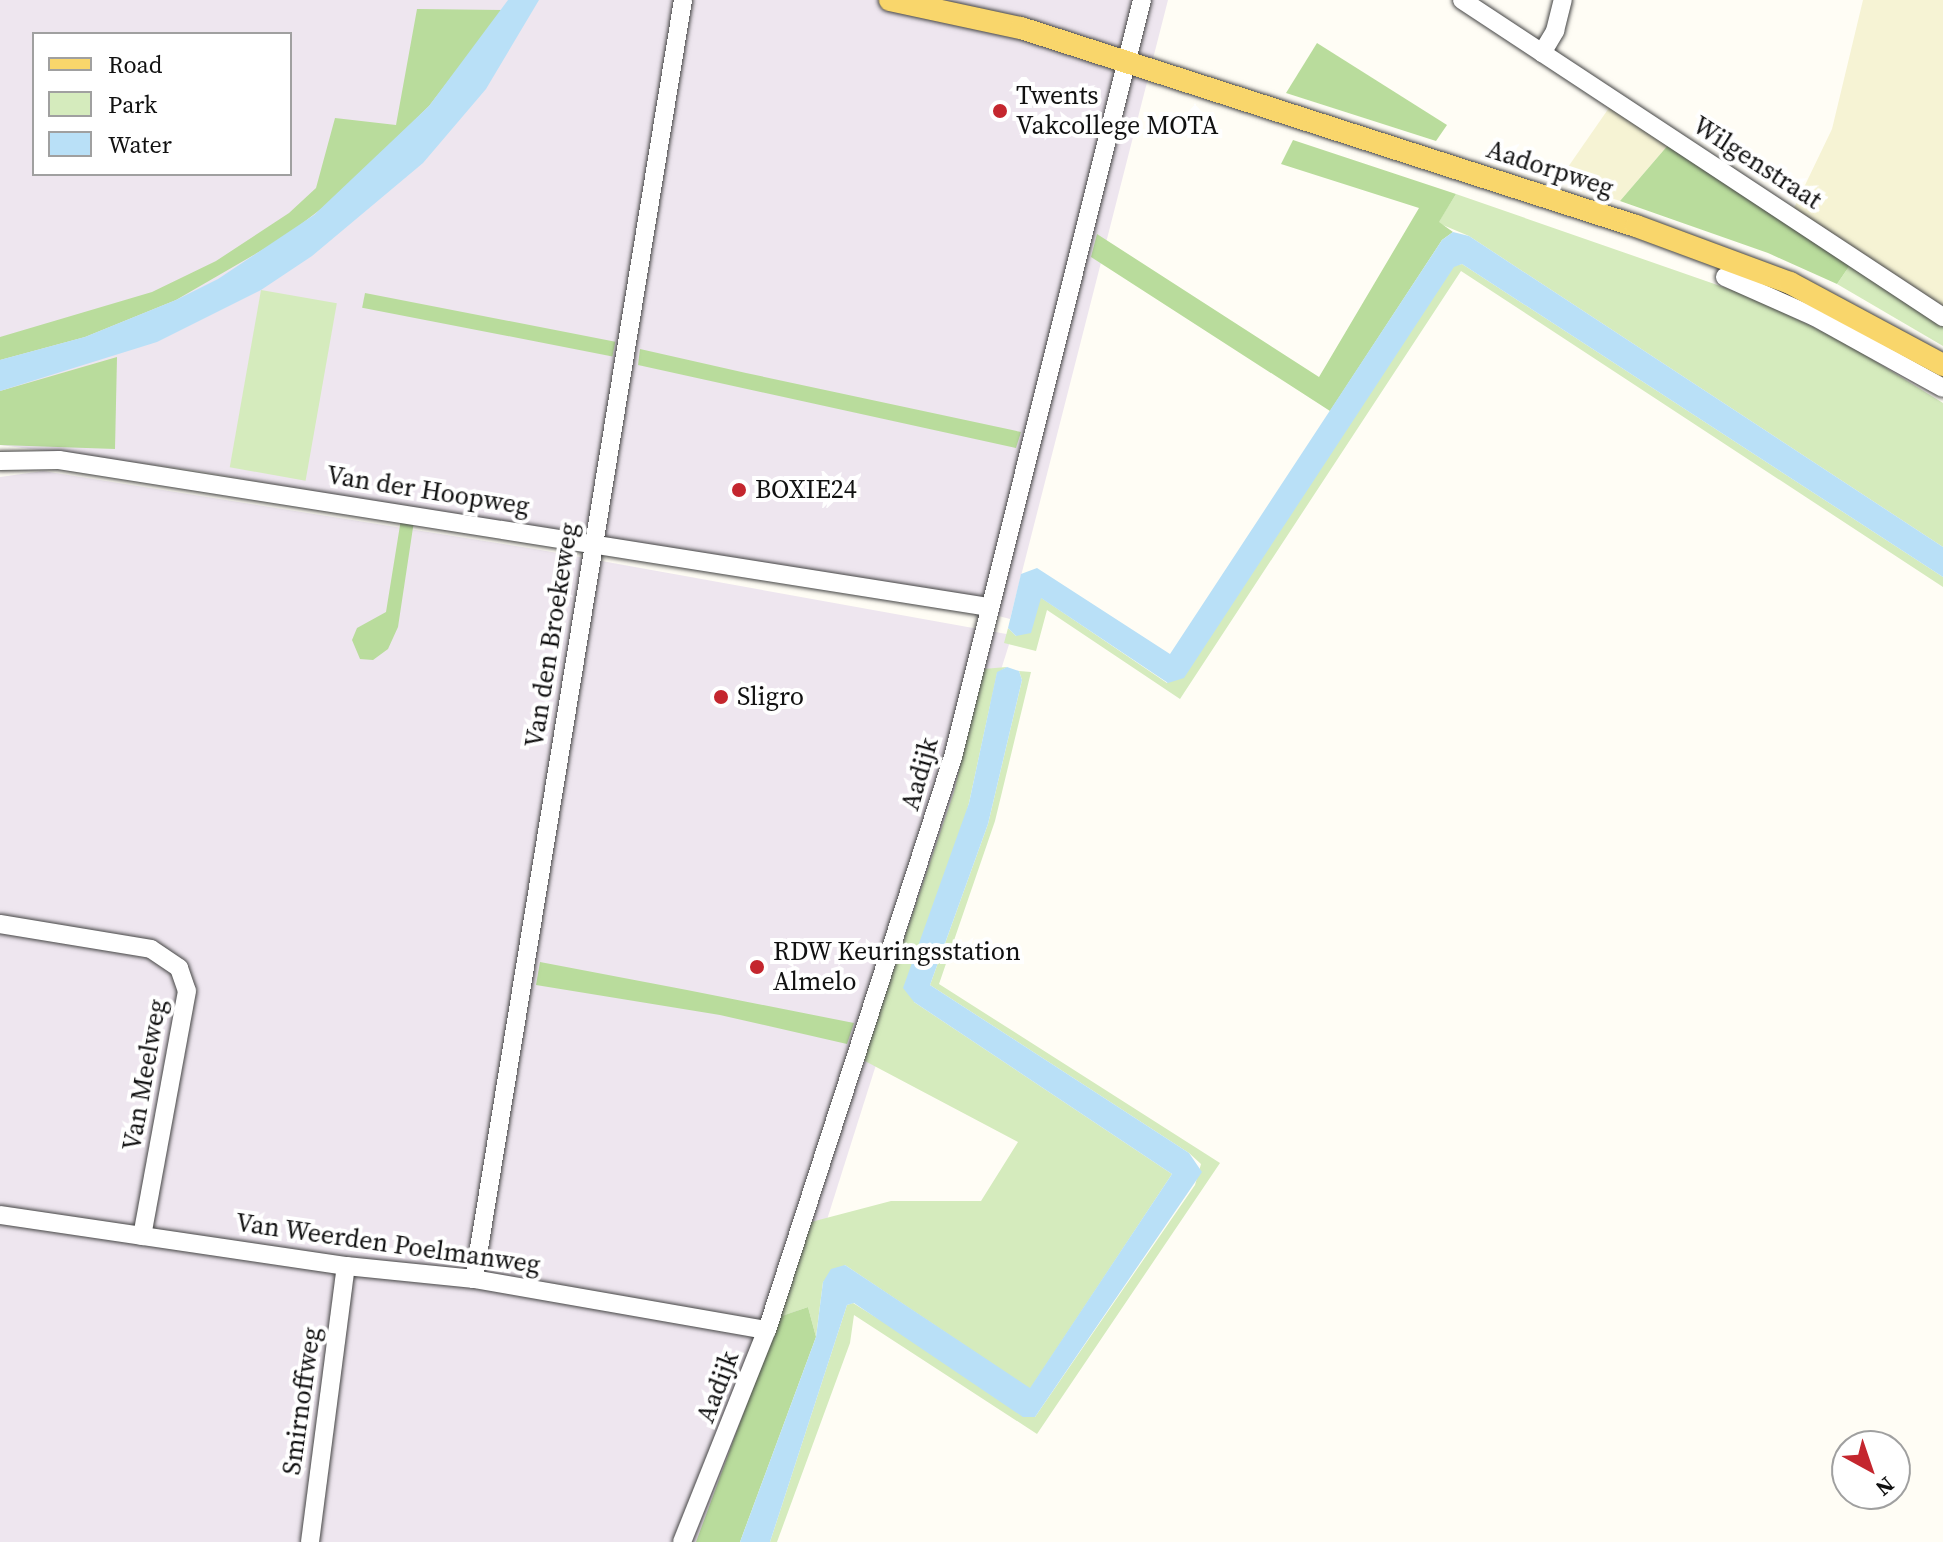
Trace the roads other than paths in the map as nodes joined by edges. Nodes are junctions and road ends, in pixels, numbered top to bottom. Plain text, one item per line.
1 (683, 0) edge
2 (890, 0) edge
3 (1142, 0) edge
4 (1462, 0) edge
5 (1563, 0) edge
6 (1542, 53) junction
7 (1126, 60) junction
8 (1725, 277) dead end
9 (1943, 317) edge
10 (1943, 365) edge
11 (1943, 388) edge
12 (0, 461) edge
13 (594, 543) junction
14 (989, 607) junction
15 (0, 924) edge
16 (0, 1215) edge
17 (142, 1236) junction
18 (346, 1266) junction
19 (474, 1279) junction
20 (767, 1330) junction
21 (310, 1542) edge
22 (682, 1542) edge

1 - 13 street, Van den Broekeweg
2 - 7 main road, Aadorpweg
3 - 7 street, Aadijk
4 - 6 street, Wilgenstraat
5 - 6 street
6 - 9 street, Wilgenstraat
7 - 10 main road, Aadorpweg
7 - 14 street, Aadijk
8 - 11 street
12 - 13 street, Van der Hoopweg
13 - 14 street, Van der Hoopweg
13 - 19 street, Van den Broekeweg
14 - 20 street, Aadijk
15 - 17 street, Van Meelweg
16 - 17 street, Van Weerden Poelmanweg
17 - 18 street, Van Weerden Poelmanweg
18 - 19 street, Van Weerden Poelmanweg
18 - 21 street, Smirnoffweg
19 - 20 street, Van Weerden Poelmanweg
20 - 22 street, Aadijk

